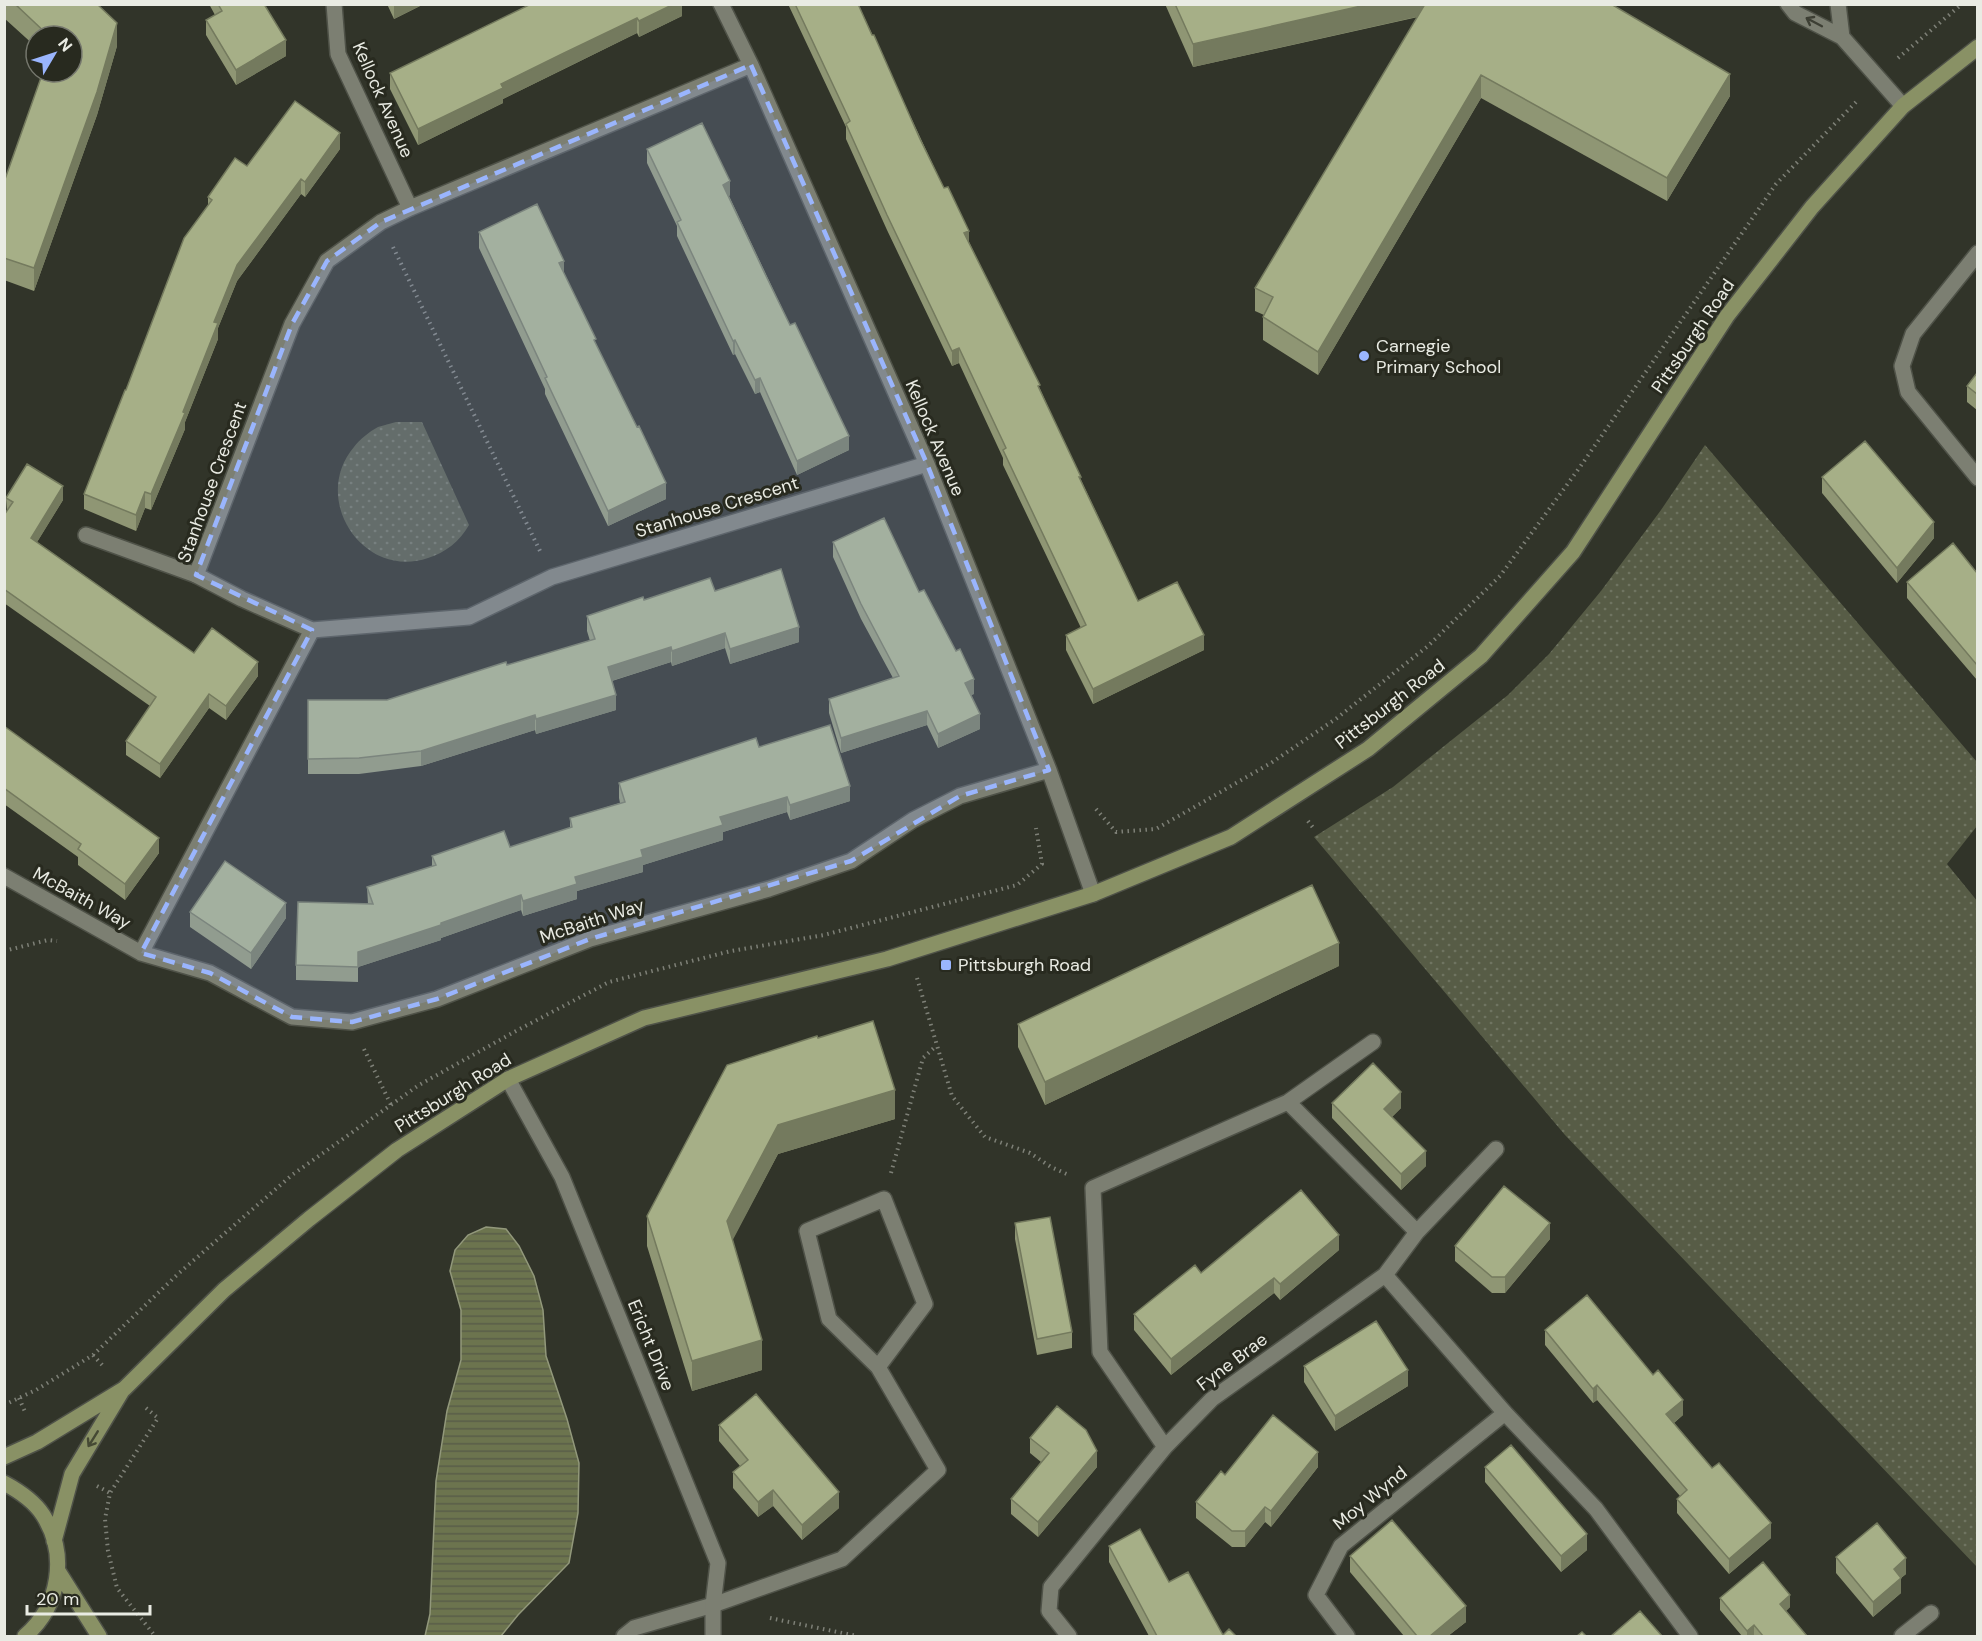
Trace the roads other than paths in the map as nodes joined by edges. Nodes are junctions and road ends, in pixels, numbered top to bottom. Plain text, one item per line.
1 (333, 4) edge
2 (721, 4) edge
3 (1788, 4) edge
4 (1838, 4) edge
5 (1842, 37) junction
6 (1977, 46) edge
7 (751, 65) junction
8 (1903, 106) junction
9 (410, 208) junction
10 (1977, 253) edge
11 (927, 464) junction
12 (1977, 478) edge
13 (86, 535) dead end
14 (196, 575) junction
15 (312, 630) junction
16 (1049, 770) junction
17 (4, 876) edge
18 (1093, 894) junction
19 (141, 953) junction
20 (1373, 1042) dead end
21 (507, 1079) junction
22 (1288, 1102) junction
23 (1496, 1149) dead end
24 (1417, 1232) junction
25 (1385, 1275) junction
26 (878, 1367) junction
27 (124, 1389) junction
28 (1505, 1413) junction
29 (1165, 1448) junction
30 (4, 1457) edge
31 (4, 1483) edge
32 (54, 1541) junction
33 (58, 1571) junction
34 (713, 1605) junction
35 (1931, 1612) dead end
36 (25, 1636) edge
37 (99, 1636) edge
38 (624, 1636) edge
39 (713, 1636) edge
40 (1069, 1636) edge
41 (1347, 1636) edge
42 (1690, 1636) edge
43 (1902, 1636) edge

1 - 9 street, Kellock Avenue
2 - 7 street, Kellock Avenue
5 -> 3 street
4 - 5 street
5 - 8 street
6 - 8 street, Pittsburgh Road
7 - 9 street, Stanhouse Crescent
7 - 11 street, Kellock Avenue
8 - 18 street, Pittsburgh Road
9 - 14 street, Stanhouse Crescent
10 - 12 street
11 - 15 street, Stanhouse Crescent
11 - 16 street, Kellock Avenue
13 - 14 street
14 - 15 street, Stanhouse Crescent
15 - 19 street, McBaith Way
16 - 18 street, Kellock Avenue
16 - 19 street, McBaith Way
17 - 19 street, McBaith Way
18 - 21 street, Pittsburgh Road
20 - 22 street
21 - 27 street, Pittsburgh Road
21 - 34 street, Ericht Drive
22 - 24 street
22 - 29 street
23 - 24 street, Fyne Brae
24 - 25 street, Fyne Brae
25 - 28 street
25 - 29 street, Fyne Brae
26 - 26 street
26 - 34 street
27 - 30 street
27 -> 32 street
28 - 41 street, Moy Wynd
28 - 42 street
29 - 40 street, Fyne Brae
31 - 32 street
32 - 33 street
33 - 36 street
33 - 37 street
34 - 38 street
34 - 39 street, Ericht Drive
35 - 43 street

